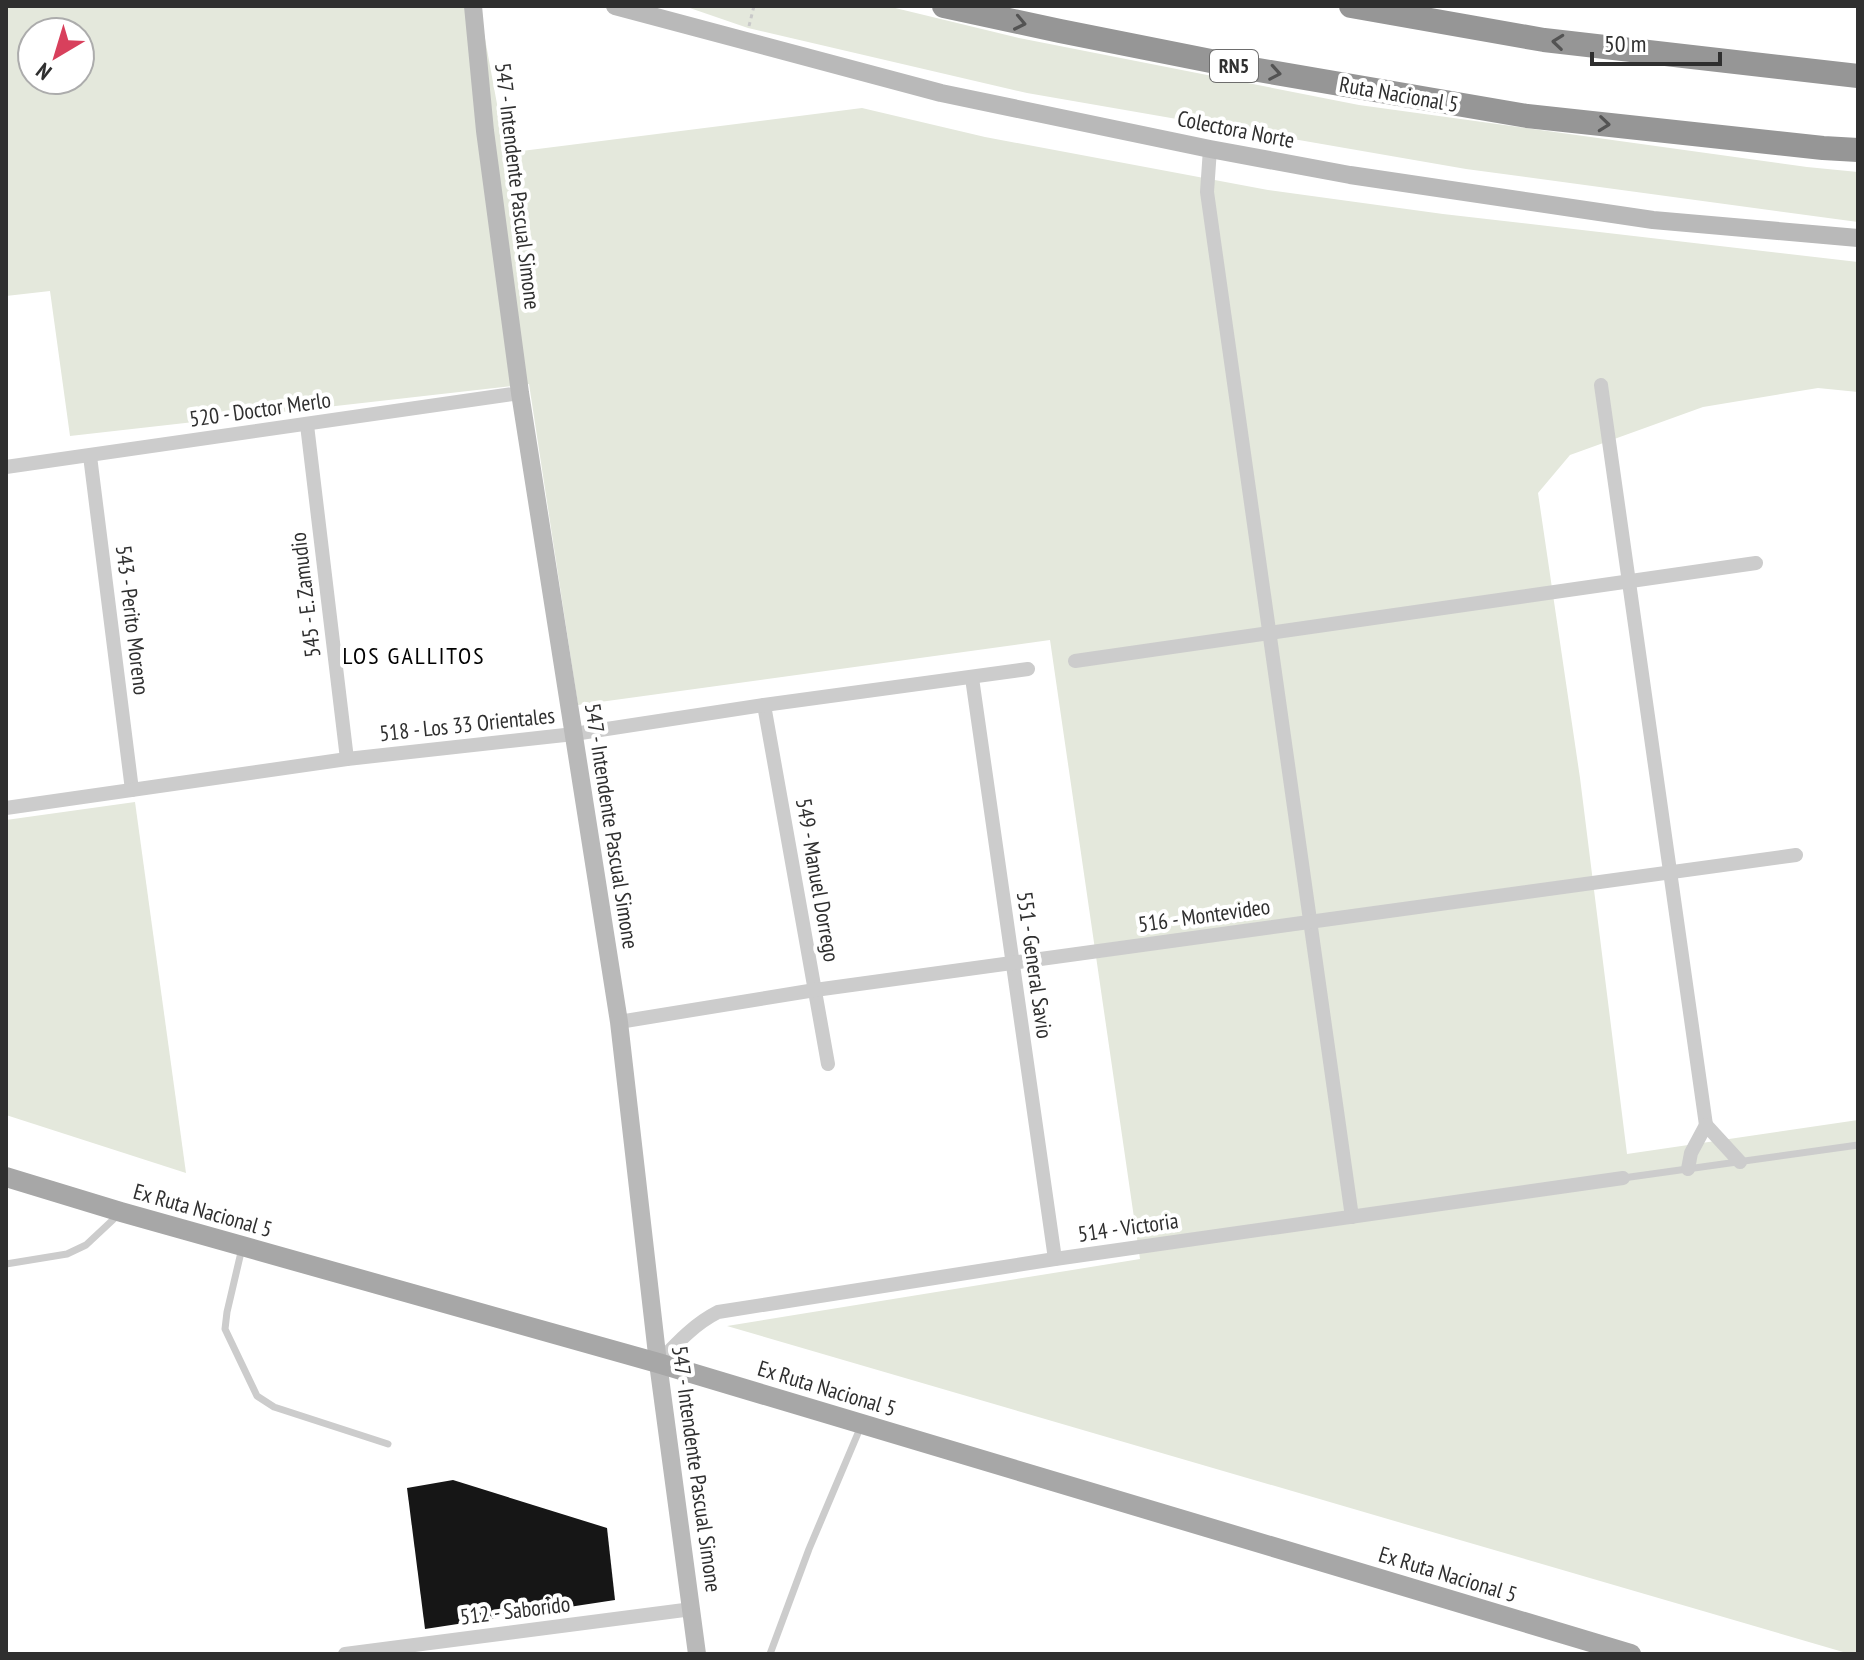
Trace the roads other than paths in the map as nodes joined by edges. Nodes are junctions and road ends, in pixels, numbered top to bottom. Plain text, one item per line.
1 (473, 6) edge
2 (615, 6) edge
3 (944, 6) edge
4 (1351, 6) edge
5 (1858, 76) edge
6 (1210, 149) junction
7 (1858, 150) edge
8 (1858, 238) edge
9 (1601, 385) dead end
10 (520, 393) junction
11 (307, 425) junction
12 (90, 456) junction
13 (6, 467) edge
14 (1756, 563) dead end
15 (1629, 581) junction
16 (1270, 633) junction
17 (1075, 661) dead end
18 (1028, 669) dead end
19 (972, 678) junction
20 (764, 705) junction
21 (574, 734) junction
22 (347, 759) junction
23 (132, 790) junction
24 (6, 808) edge
25 (1796, 855) dead end
26 (1670, 873) junction
27 (1310, 922) junction
28 (1012, 963) junction
29 (815, 990) junction
30 (619, 1022) junction
31 (828, 1064) dead end
32 (1706, 1125) junction
33 (1858, 1145) edge
34 (1740, 1162) junction
35 (1688, 1169) junction
36 (6, 1177) edge
37 (1623, 1178) joint
38 (121, 1212) junction
39 (1352, 1217) junction
40 (242, 1246) junction
41 (1055, 1259) junction
42 (6, 1264) edge
43 (658, 1363) junction
44 (862, 1424) junction
45 (388, 1444) dead end
46 (692, 1609) junction
47 (353, 1653) edge
48 (697, 1654) edge
49 (770, 1654) edge
50 (1631, 1654) edge

1 - 10 street, 547 - Intendente Pascual Simone
2 - 6 street, Colectora Norte
3 -> 7 highway, Ruta Nacional 5 / RN5
5 -> 4 highway
6 - 8 street, Colectora Norte
6 - 16 street
9 - 15 street
10 - 11 street, 520 - Doctor Merlo
10 - 21 street, 547 - Intendente Pascual Simone
11 - 12 street, 520 - Doctor Merlo
11 - 22 street, 545 - E. Zamudio
12 - 13 street, 520 - Doctor Merlo
12 - 23 street, 543 - Perito Moreno
14 - 15 street
15 - 16 street
15 - 26 street
16 - 17 street
16 - 27 street
18 - 19 street, 518 - Los 33 Orientales
19 - 20 street, 518 - Los 33 Orientales
19 - 28 street, 551 - General Savio
20 - 21 street, 518 - Los 33 Orientales
20 - 29 street, 549 - Manuel Dorrego
21 - 22 street, 518 - Los 33 Orientales
21 - 30 street, 547 - Intendente Pascual Simone
22 - 23 street, 518 - Los 33 Orientales
23 - 24 street, 518 - Los 33 Orientales
25 - 26 street, 516 - Montevideo
26 - 27 street, 516 - Montevideo
26 - 32 street
27 - 28 street, 516 - Montevideo
27 - 39 street
28 - 29 street, 516 - Montevideo
28 - 41 street, 551 - General Savio
29 - 30 street, 516 - Montevideo
29 - 31 street, 549 - Manuel Dorrego
30 - 43 street, 547 - Intendente Pascual Simone
32 - 34 street
32 - 35 street
33 - 34 lane
34 - 35 lane
35 - 37 lane
36 - 38 main road, Ex Ruta Nacional 5
37 - 39 street, 514 - Victoria
38 - 40 main road, Ex Ruta Nacional 5
38 - 42 lane
39 - 41 street, 514 - Victoria
40 - 43 main road, Ex Ruta Nacional 5
40 - 45 lane
41 - 43 street, 514 - Victoria
43 - 44 main road, Ex Ruta Nacional 5
43 - 46 street, 547 - Intendente Pascual Simone
44 - 49 lane
44 - 50 main road, Ex Ruta Nacional 5
46 - 47 street, 512 - Saborido
46 - 48 street, 547 - Intendente Pascual Simone

